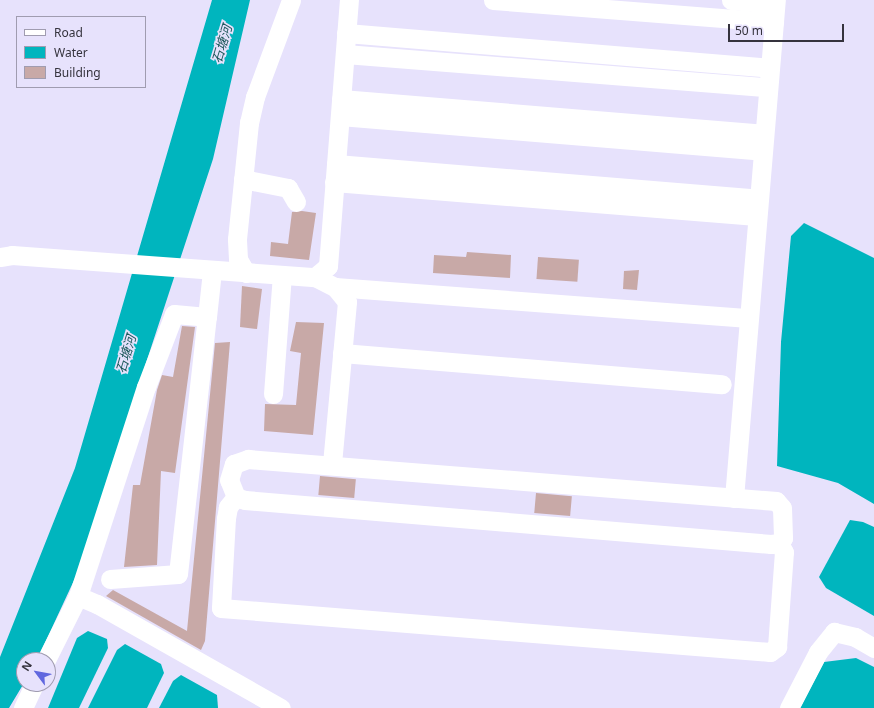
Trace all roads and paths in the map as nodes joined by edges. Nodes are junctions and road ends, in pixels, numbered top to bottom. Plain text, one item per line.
1 (291, 0) edge
2 (349, 0) edge
3 (493, 0) edge
4 (731, 0) edge
5 (775, 9) edge
6 (346, 33) junction
7 (345, 54) junction
8 (770, 68) junction
9 (768, 87) junction
10 (340, 108) junction
11 (764, 142) junction
12 (335, 173) junction
13 (243, 179) junction
14 (296, 202) dead end
15 (758, 207) junction
16 (0, 257) edge
17 (212, 271) junction
18 (246, 273) junction
19 (282, 275) junction
20 (315, 277) junction
21 (335, 287) junction
22 (207, 317) junction
23 (749, 318) junction
24 (342, 353) junction
25 (722, 384) dead end
26 (273, 394) dead end
27 (332, 464) junction
28 (236, 497) junction
29 (734, 498) junction
30 (779, 543) junction
31 (110, 580) dead end
32 (78, 596) junction
33 (874, 648) edge
34 (50, 652) edge
35 (30, 692) edge
36 (23, 708) edge
37 (281, 708) edge
38 (789, 708) edge

1 - 13 street
2 - 6 street
3 - 5 street
4 - 5 street
5 - 8 street
6 - 7 street
6 - 8 street
7 - 9 street
7 - 10 street
8 - 9 street
9 - 11 street
10 - 11 street
10 - 12 street
11 - 15 street
12 - 15 street
12 - 20 street
13 - 14 street
13 - 18 street
15 - 23 street
16 - 17 street
17 - 18 street
17 - 22 street
18 - 19 street
19 - 20 street
19 - 26 street
20 - 21 street
21 - 23 street
21 - 24 street
22 - 31 street
22 - 32 street
23 - 29 street
24 - 25 street
24 - 27 street
27 - 28 street
27 - 29 street
28 - 30 street
28 - 30 street
29 - 30 street
32 - 34 street
32 - 37 street
33 - 38 street
35 - 36 street

